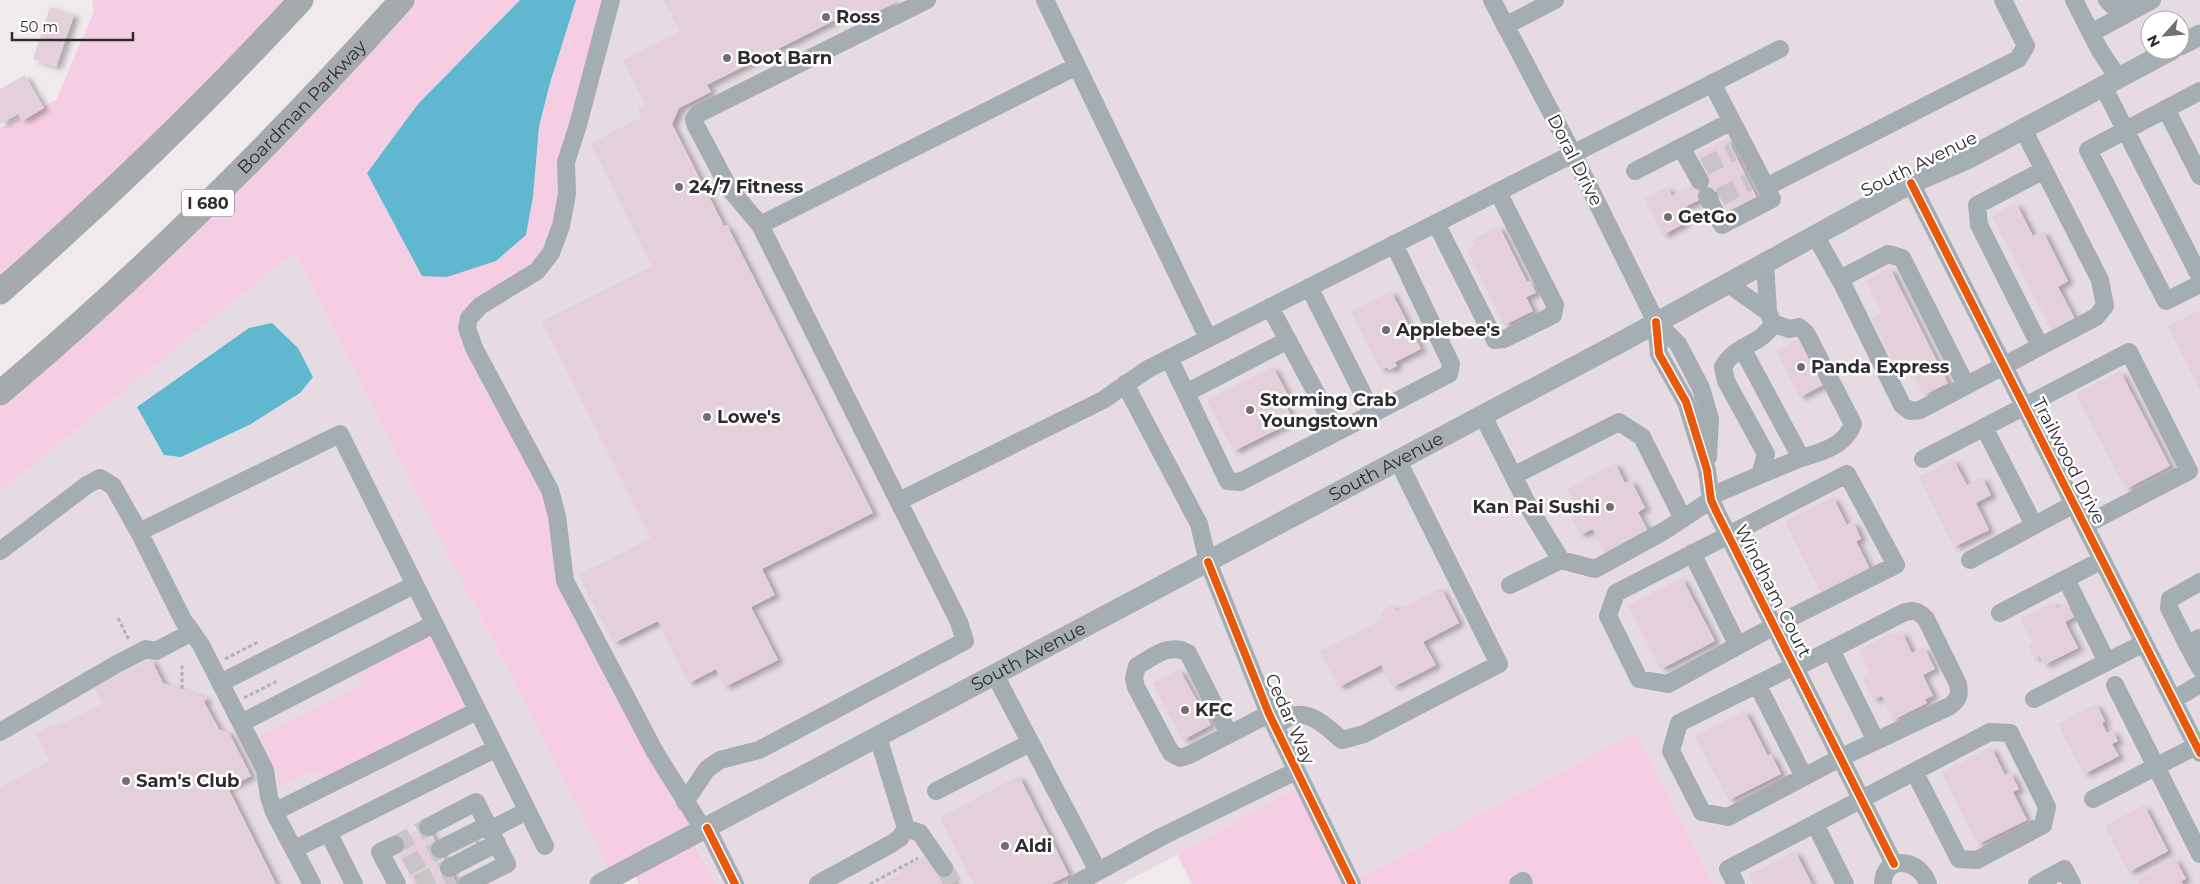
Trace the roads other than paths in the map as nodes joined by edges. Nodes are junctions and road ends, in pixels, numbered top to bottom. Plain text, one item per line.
1 (302, 0) edge
2 (402, 0) edge
3 (610, 0) edge
4 (927, 0) edge
5 (1045, 0) edge
6 (1492, 0) edge
7 (1555, 0) edge
8 (2003, 0) edge
9 (2074, 0) edge
10 (2107, 0) edge
11 (2145, 4) edge
12 (1505, 26) junction
13 (2091, 33) junction
14 (1780, 49) dead end
15 (2152, 60) edge
16 (1077, 66) junction
17 (2110, 82) junction
18 (1712, 83) junction
19 (2200, 91) edge
20 (2166, 109) junction
21 (1732, 121) junction
22 (2023, 129) junction
23 (2126, 130) junction
24 (1681, 147) junction
25 (1573, 154) junction
26 (2044, 170) junction
27 (1635, 171) dead end
28 (2200, 176) edge
29 (1758, 181) junction
30 (1911, 183) junction
31 (1498, 192) junction
32 (1436, 223) junction
33 (760, 225) junction
34 (1816, 235) junction
35 (1394, 244) junction
36 (1765, 262) junction
37 (2200, 277) edge
38 (1840, 279) junction
39 (1727, 283) junction
40 (2200, 284) edge
41 (1309, 287) junction
42 (0, 292) edge
43 (1270, 307) junction
44 (1771, 317) junction
45 (1656, 322) junction
46 (1208, 338) junction
47 (1288, 340) junction
48 (2040, 346) junction
49 (1742, 348) junction
50 (1169, 358) junction
51 (2003, 364) junction
52 (1125, 384) junction
53 (1966, 385) junction
54 (0, 393) edge
55 (1186, 393) junction
56 (2024, 406) junction
57 (1373, 414) junction
58 (1483, 416) junction
59 (1984, 427) junction
60 (1337, 432) junction
61 (1801, 458) junction
62 (1923, 459) dead end
63 (1398, 460) junction
64 (1760, 475) junction
65 (1514, 476) junction
66 (1711, 498) junction
67 (899, 501) junction
68 (2074, 504) junction
69 (1683, 519) junction
70 (2034, 525) junction
71 (2084, 525) junction
72 (139, 532) junction
73 (1728, 535) junction
74 (0, 551) edge
75 (1692, 553) junction
76 (1561, 560) junction
77 (1970, 560) dead end
78 (2102, 560) junction
79 (1208, 562) junction
80 (2066, 579) junction
81 (2200, 582) edge
82 (414, 585) junction
83 (1510, 585) dead end
84 (2000, 613) dead end
85 (434, 624) junction
86 (1774, 626) junction
87 (192, 632) junction
88 (2194, 641) edge
89 (2144, 643) junction
90 (1738, 646) junction
91 (1831, 650) junction
92 (2107, 662) junction
93 (1794, 667) junction
94 (2200, 668) edge
95 (994, 675) junction
96 (220, 683) junction
97 (1756, 684) junction
98 (2200, 684) edge
99 (2114, 685) dead end
100 (2034, 699) dead end
101 (2173, 700) junction
102 (477, 712) junction
103 (1272, 719) junction
104 (241, 723) junction
105 (0, 732) edge
106 (1229, 734) junction
107 (878, 737) junction
108 (1876, 741) junction
109 (1030, 743) junction
110 (495, 749) junction
111 (2198, 749) edge
112 (1840, 758) junction
113 (2156, 767) junction
114 (1296, 771) junction
115 (1915, 773) junction
116 (1804, 777) junction
117 (936, 791) dead end
118 (2093, 799) dead end
119 (1862, 800) junction
120 (685, 802) junction
121 (527, 811) junction
122 (274, 812) junction
123 (1816, 824) junction
124 (906, 828) junction
125 (705, 829) junction
126 (328, 832) junction
127 (492, 833) junction
128 (545, 846) dead end
129 (295, 849) junction
130 (2200, 854) edge
131 (1894, 864) junction
132 (944, 868) tunnel mouth
133 (1098, 871) junction
134 (457, 877) edge
135 (1077, 882) dead end
136 (312, 884) edge
137 (354, 884) edge
138 (600, 884) edge
139 (735, 884) edge
140 (818, 884) edge
141 (1352, 884) edge
142 (1518, 884) edge
143 (1524, 884) edge
144 (1736, 884) edge
145 (1845, 884) edge
146 (1883, 884) edge
147 (1928, 884) edge
148 (2037, 884) edge
149 (2072, 884) edge

1 - 42 highway
2 - 54 highway, Boardman Parkway / I 680
3 - 120 street
4 - 33 street
5 - 16 street
6 - 12 street, Doral Drive
7 - 12 street
8 - 29 street
9 - 13 street
10 - 11 street
11 - 13 street
12 - 25 street, Doral Drive
13 - 17 street
14 - 18 street
15 - 17 main road, South Avenue
16 - 33 street
16 - 46 street
17 - 22 main road, South Avenue
17 - 23 street
18 - 21 street
18 - 25 street
19 - 20 street
20 - 23 street
20 - 28 street
21 - 24 street
21 - 29 street
22 - 26 street
22 - 30 main road, South Avenue
23 - 37 street
23 - 40 street
24 - 27 street
24 - 29 street
25 - 31 street
25 - 45 street, Doral Drive
26 - 48 street
26 - 48 street
30 - 34 main road, South Avenue
30 - 51 street, Trailwood Drive
31 - 32 street
31 - 32 street
32 - 35 street
33 - 67 street
34 - 36 main road, South Avenue
34 - 38 street
35 - 41 street
35 - 57 street
36 - 39 main road, South Avenue
36 - 44 street
38 - 53 street
38 - 53 street
39 - 44 street
39 - 45 main road, South Avenue
41 - 43 street
41 - 57 street
43 - 46 street
43 - 47 street
44 - 49 street
44 - 61 street
45 - 58 main road, South Avenue
45 - 66 street, Windham Court
46 - 50 street
47 - 55 street
47 - 60 street
48 - 51 street
49 - 61 street
49 - 64 street
50 - 52 street
50 - 55 street
51 - 53 street
51 - 56 street, Trailwood Drive
52 - 67 street
52 - 79 street, Cedar Way
55 - 60 street
56 - 59 street
56 - 68 street, Trailwood Drive
56 - 71 street
57 - 60 street
58 - 63 main road, South Avenue
58 - 65 street
59 - 62 street
59 - 70 street
61 - 64 street
63 - 79 main road, South Avenue
63 - 103 street
64 - 66 street
65 - 69 street
65 - 76 street
66 - 69 street
66 - 73 street, Windham Court
67 - 120 street
68 - 70 street
68 - 71 street, Trailwood Drive
69 - 76 street
70 - 77 street
71 - 78 street, Trailwood Drive
72 - 74 street
72 - 82 street
72 - 87 street
73 - 75 street
73 - 86 street, Windham Court
73 - 86 street
75 - 90 street
75 - 90 street
76 - 83 street
78 - 80 street
78 - 89 street, Trailwood Drive
79 - 95 main road, South Avenue
79 - 103 street, Cedar Way
80 - 84 street
80 - 92 street
81 - 88 street
82 - 85 street
82 - 96 street
85 - 102 street
85 - 104 street
86 - 90 street
86 - 93 street, Windham Court
87 - 96 street
87 - 105 street
88 - 94 street
89 - 92 street
89 - 101 street, Trailwood Drive
91 - 93 street
91 - 108 street
91 - 108 street
92 - 100 street
93 - 97 street
93 - 112 street, Windham Court
95 - 107 main road, South Avenue
95 - 109 street
96 - 104 street
97 - 116 street
97 - 116 street
98 - 101 street
99 - 113 street
101 - 111 street, Trailwood Drive
102 - 110 street
102 - 122 street
103 - 106 street
103 - 114 street, Cedar Way
104 - 122 street
106 - 106 street
107 - 124 street
107 - 125 main road, South Avenue
108 - 112 street
109 - 117 street
109 - 133 street
110 - 121 street
110 - 126 street
111 - 113 street
112 - 116 street
112 - 119 street, Windham Court
113 - 118 street
113 - 130 street
114 - 133 street
114 - 141 street, Cedar Way
115 - 115 street
115 - 119 street
119 - 123 street
119 - 131 street, Windham Court
120 - 125 street
121 - 127 street
121 - 128 street
122 - 129 street
123 - 144 street
123 - 145 street
124 - 132 street
124 - 140 street
125 - 138 main road, South Avenue
125 - 139 street
126 - 129 street
126 - 137 street
127 - 127 street
127 - 134 street
127 - 134 street
129 - 136 street
131 - 146 street
131 - 147 street
133 - 135 street
142 - 143 street
148 - 149 street

